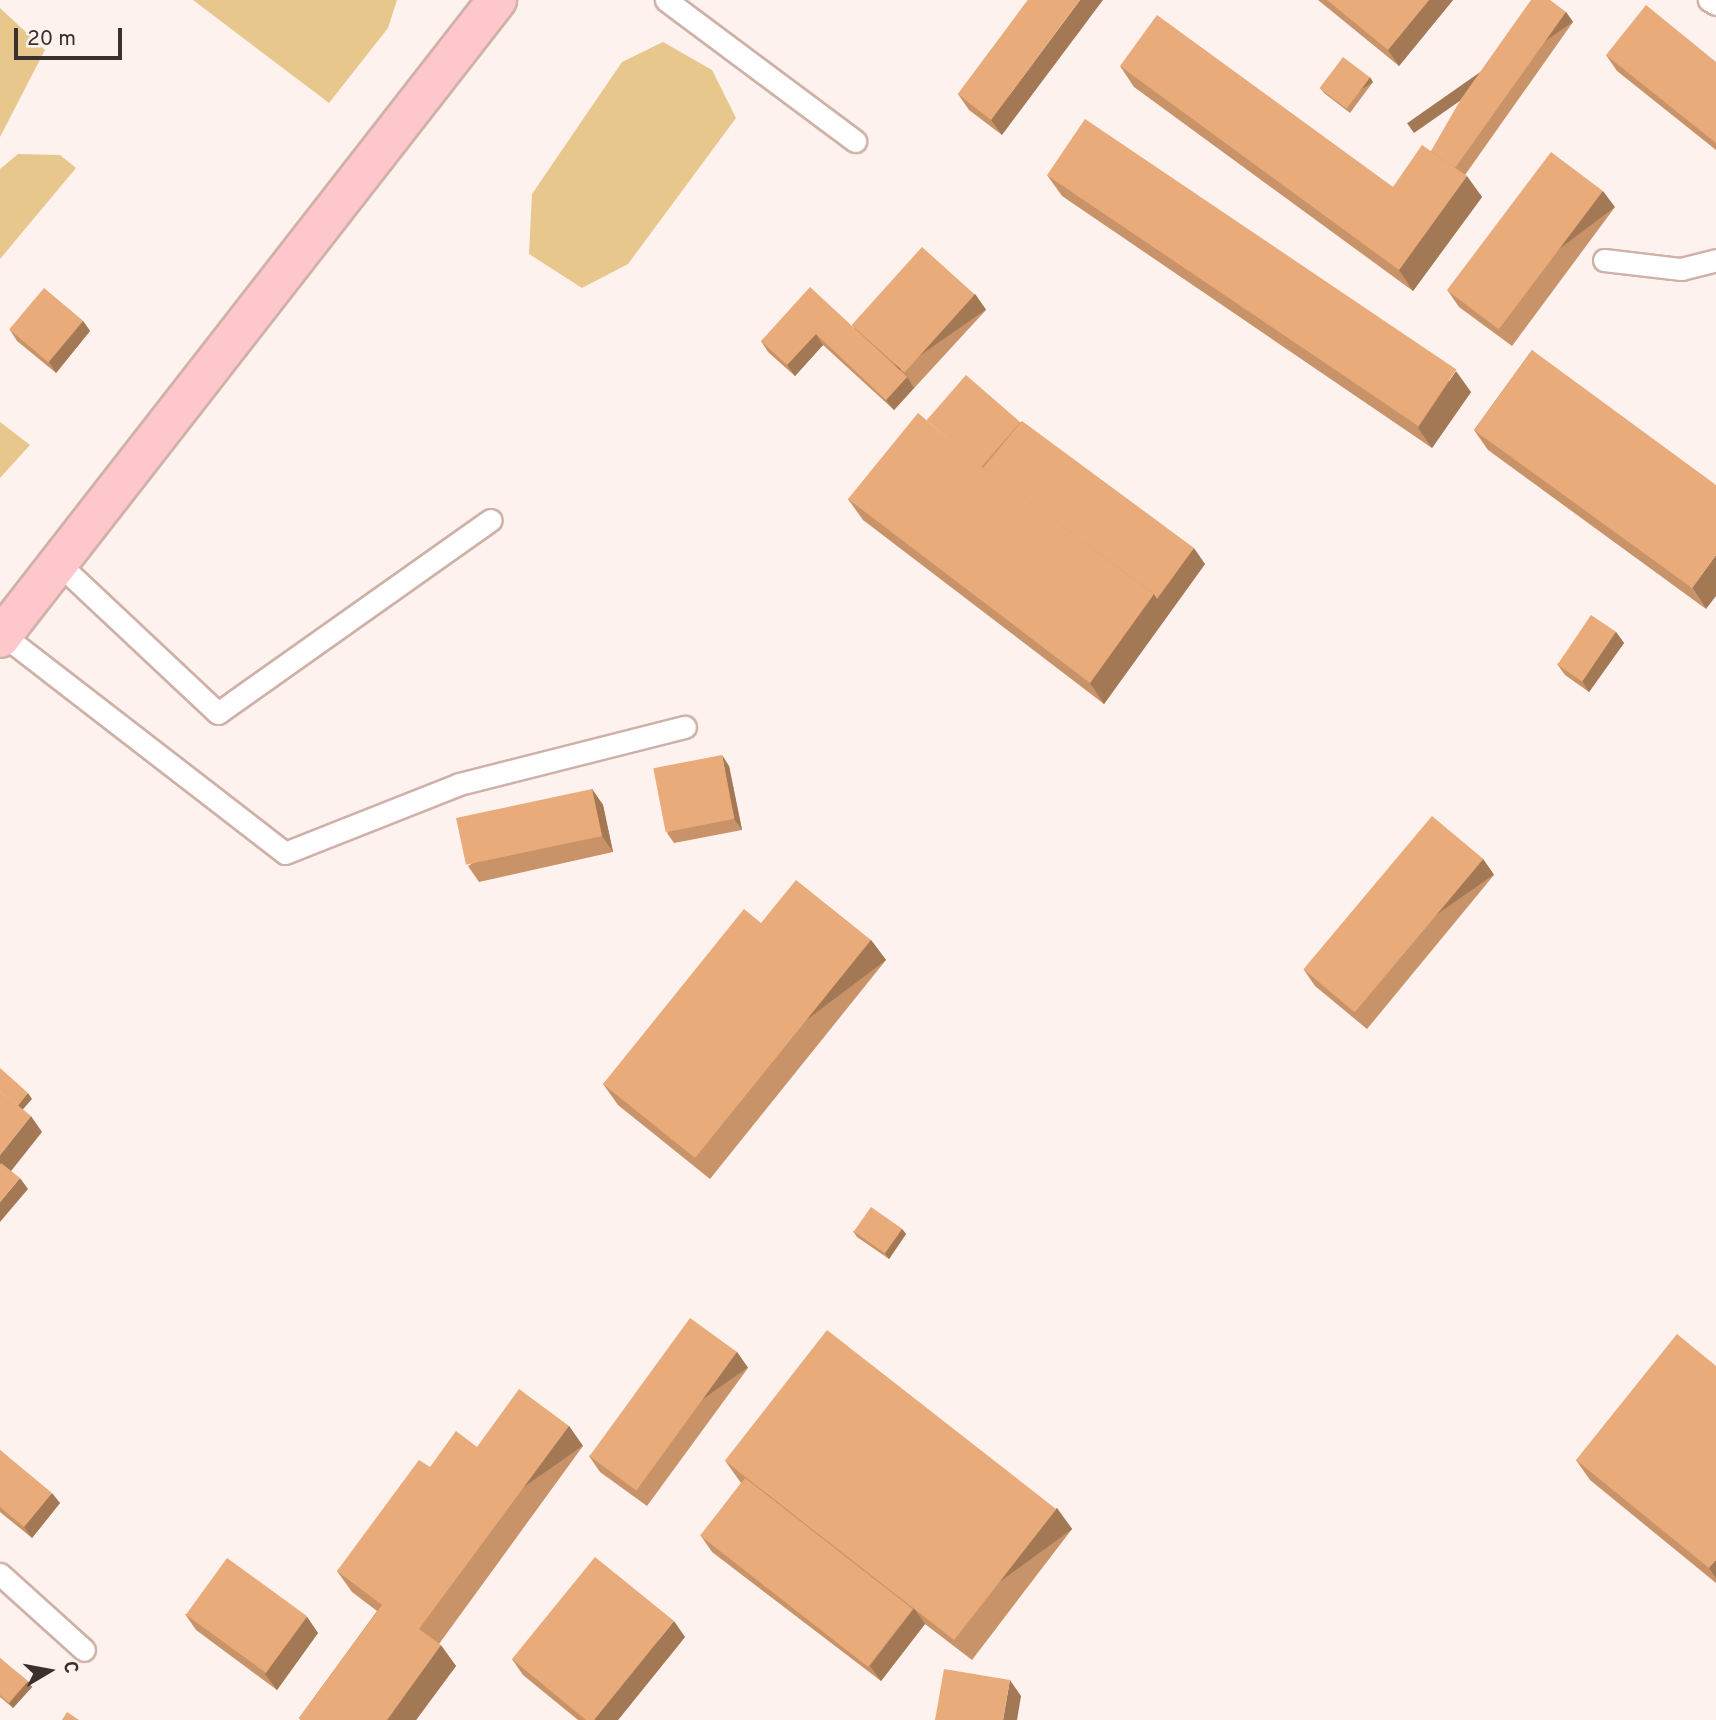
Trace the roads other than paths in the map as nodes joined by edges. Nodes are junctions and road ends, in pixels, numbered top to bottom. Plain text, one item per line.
1 (497, 0) edge
2 (666, 0) edge
3 (1709, 0) edge
4 (1716, 4) edge
5 (855, 141) dead end
6 (1604, 260) dead end
7 (1716, 260) edge
8 (491, 520) dead end
9 (58, 563) junction
10 (1, 637) edge
11 (685, 727) dead end
12 (0, 1574) edge
13 (84, 1650) dead end

1 - 9 main road
2 - 5 lane
3 - 4 lane
6 - 7 lane
8 - 9 lane
9 - 10 main road
10 - 11 lane
12 - 13 lane

